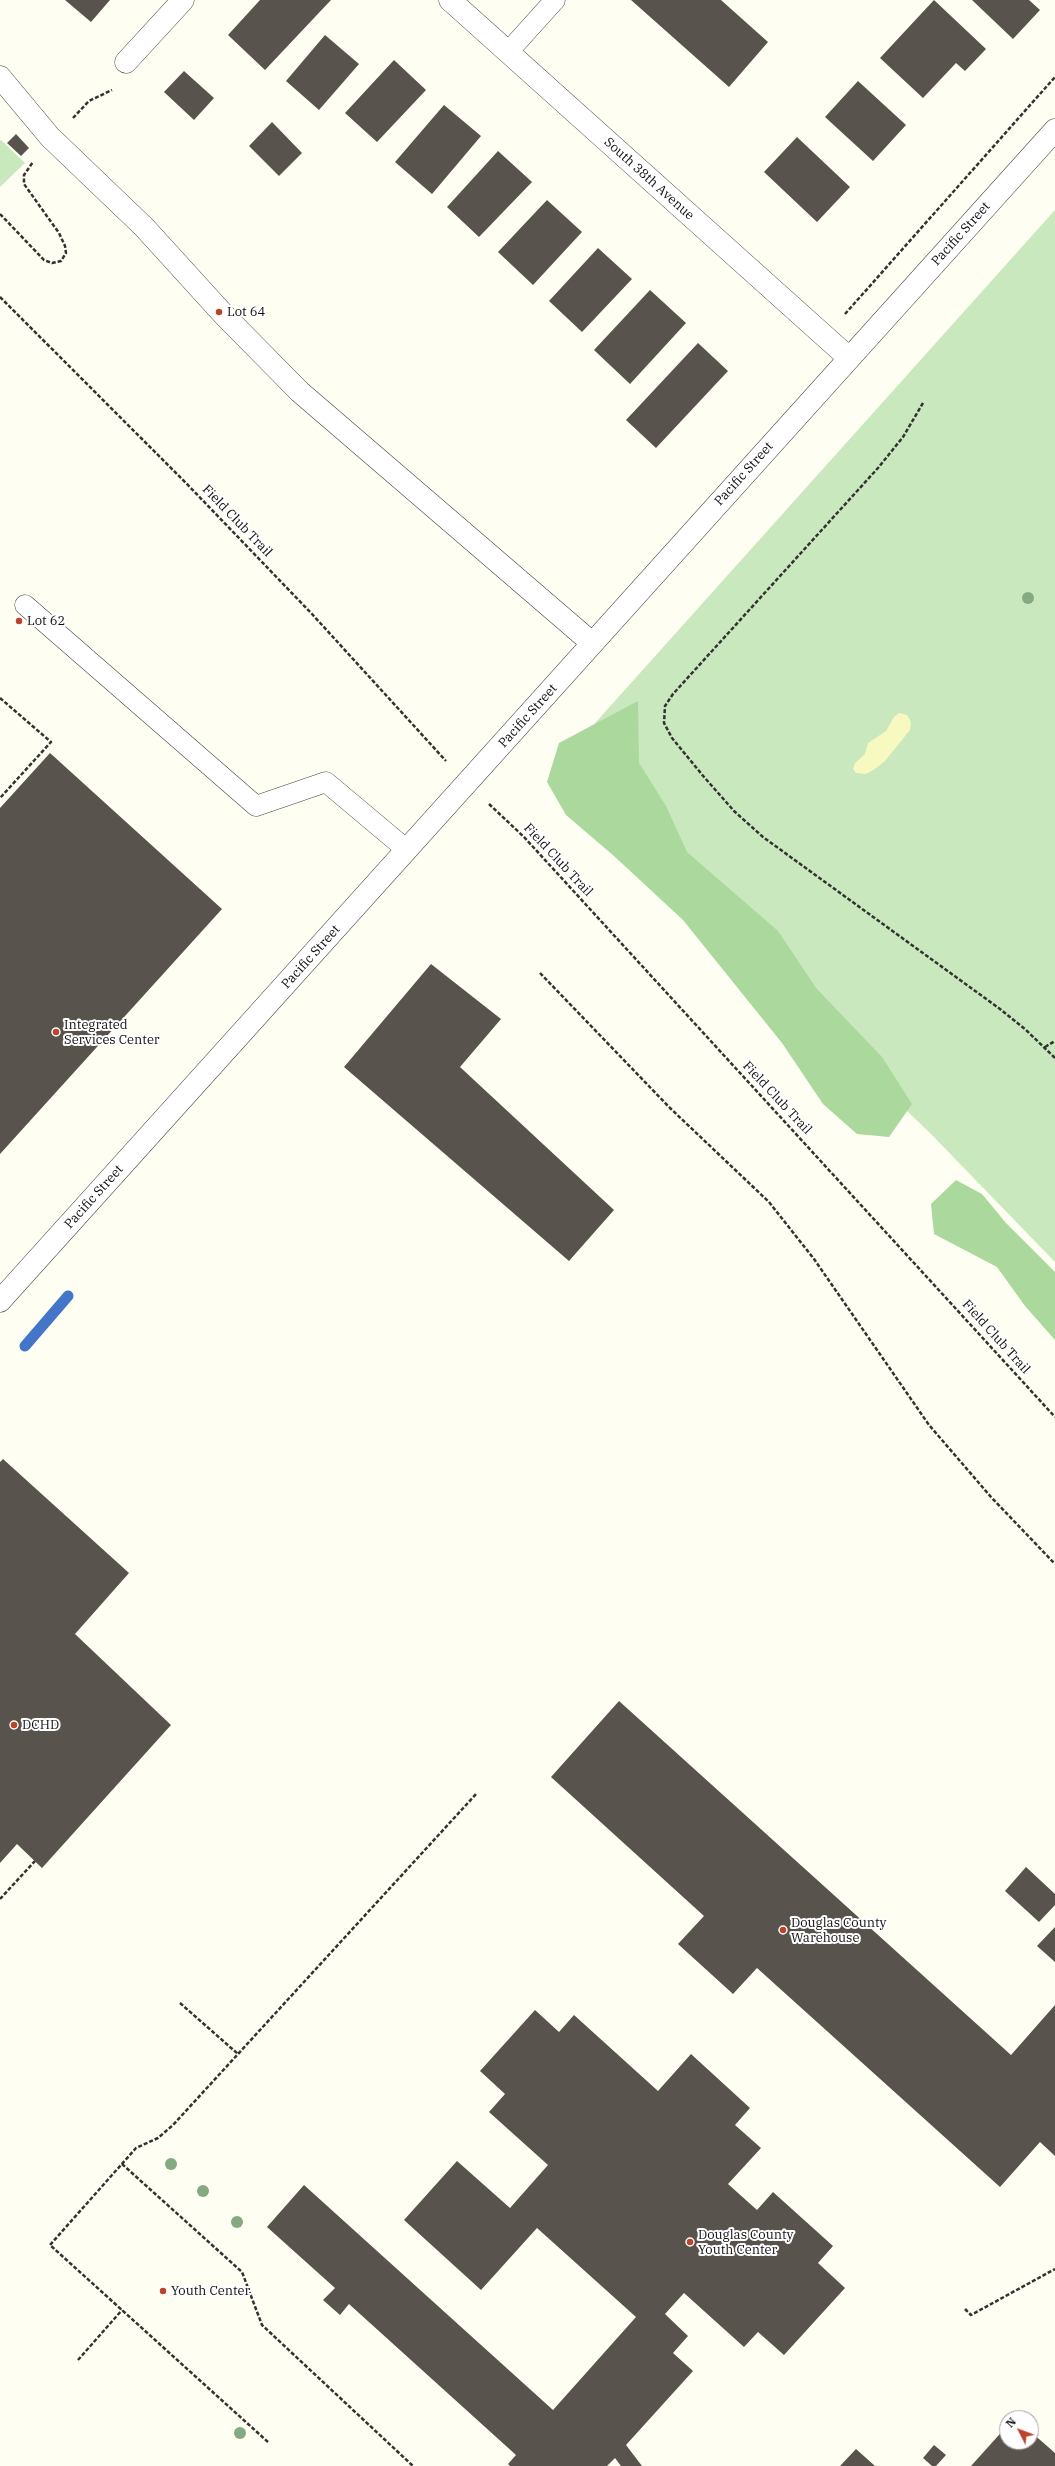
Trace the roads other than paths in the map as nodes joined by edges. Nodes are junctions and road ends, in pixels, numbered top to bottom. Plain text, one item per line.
1 (183, 0) edge
2 (450, 0) edge
3 (555, 0) edge
4 (508, 52) junction
5 (126, 62) dead end
6 (0, 77) edge
7 (1055, 130) edge
8 (848, 358) junction
9 (25, 605) dead end
10 (592, 644) junction
11 (407, 850) junction
12 (0, 1301) edge

1 - 5 street
2 - 4 street, South 38th Avenue
3 - 4 lane
4 - 8 street, South 38th Avenue
6 - 10 street
7 - 8 street, Pacific Street
8 - 10 street, Pacific Street
9 - 11 lane
10 - 11 street, Pacific Street
11 - 12 street, Pacific Street

